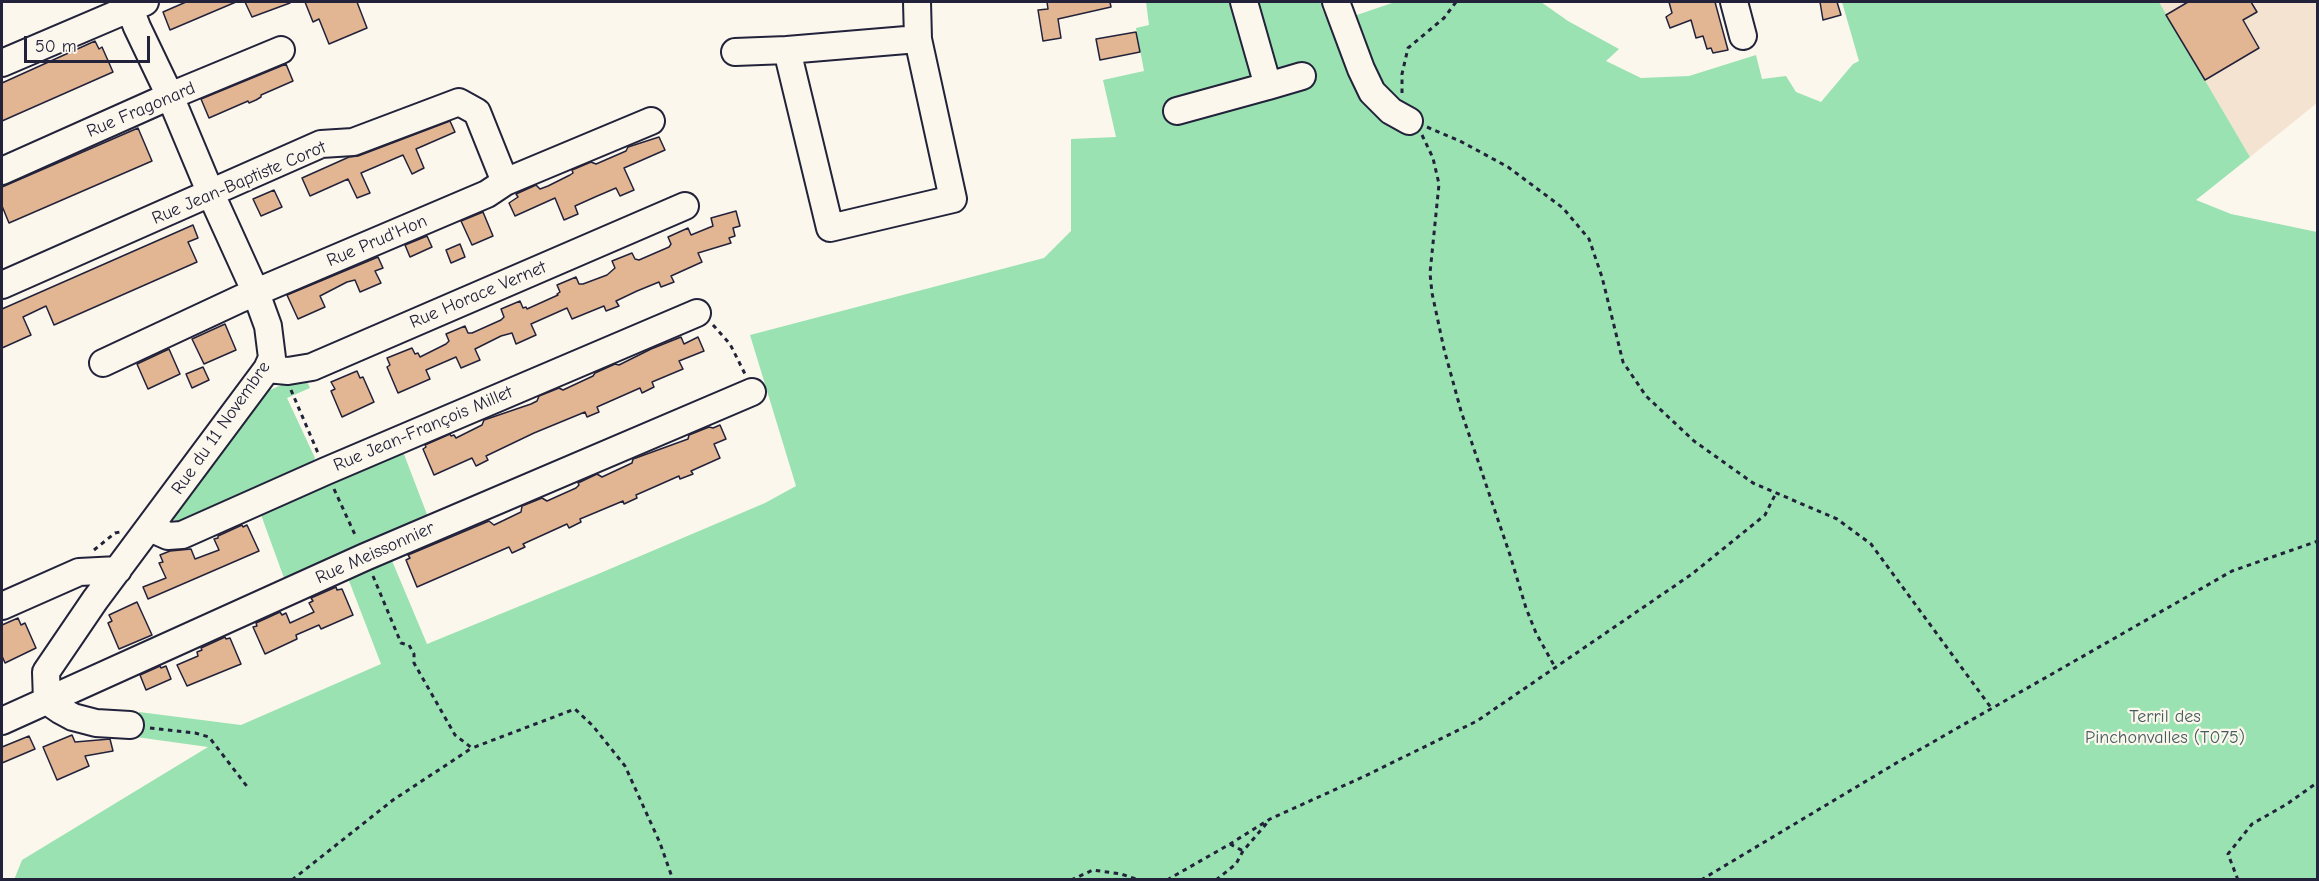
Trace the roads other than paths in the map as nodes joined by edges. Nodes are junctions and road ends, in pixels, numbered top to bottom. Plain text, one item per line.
1 (917, 2) edge
2 (1244, 2) edge
3 (1336, 2) edge
4 (1734, 2) edge
5 (135, 4) edge
6 (1743, 36) dead end
7 (918, 39) junction
8 (281, 50) dead end
9 (787, 50) junction
10 (735, 52) dead end
11 (2, 63) edge
12 (1302, 76) dead end
13 (1268, 86) junction
14 (170, 96) junction
15 (1177, 111) dead end
16 (651, 120) dead end
17 (1415, 123) road end
18 (2, 171) edge
19 (505, 182) junction
20 (211, 194) junction
21 (685, 206) dead end
22 (2, 285) edge
23 (256, 292) junction
24 (697, 313) road end
25 (104, 363) dead end
26 (267, 369) junction
27 (752, 392) road end
28 (150, 528) junction
29 (118, 570) junction
30 (2, 606) edge
31 (47, 700) junction
32 (2, 721) edge
33 (130, 725) road end

1 - 7 street
2 - 13 street
3 - 17 street
4 - 6 street
5 - 11 street
5 - 14 street, Rue du 11 Novembre
7 - 9 street
7 - 9 street
8 - 14 street, Rue Fragonard
9 - 10 street
12 - 13 street
13 - 15 street
14 - 18 street, Rue Fragonard
14 - 20 street, Rue du 11 Novembre
16 - 19 street, Rue Prud'Hon
19 - 20 street, Rue Jean-Baptiste Corot
19 - 23 street, Rue Prud'Hon
20 - 22 street, Rue Jean-Baptiste Corot
20 - 23 street, Rue du 11 Novembre
21 - 26 street, Rue Horace Vernet
23 - 25 street, Rue Prud'Hon
23 - 26 street, Rue du 11 Novembre
24 - 28 street, Rue Jean-François Millet
26 - 28 street, Rue du 11 Novembre
27 - 31 street, Rue Meissonnier
28 - 29 street, Rue du 11 Novembre
29 - 30 street
29 - 31 street, Rue du 11 Novembre
31 - 32 street, Rue Meissonnier
31 - 33 street

